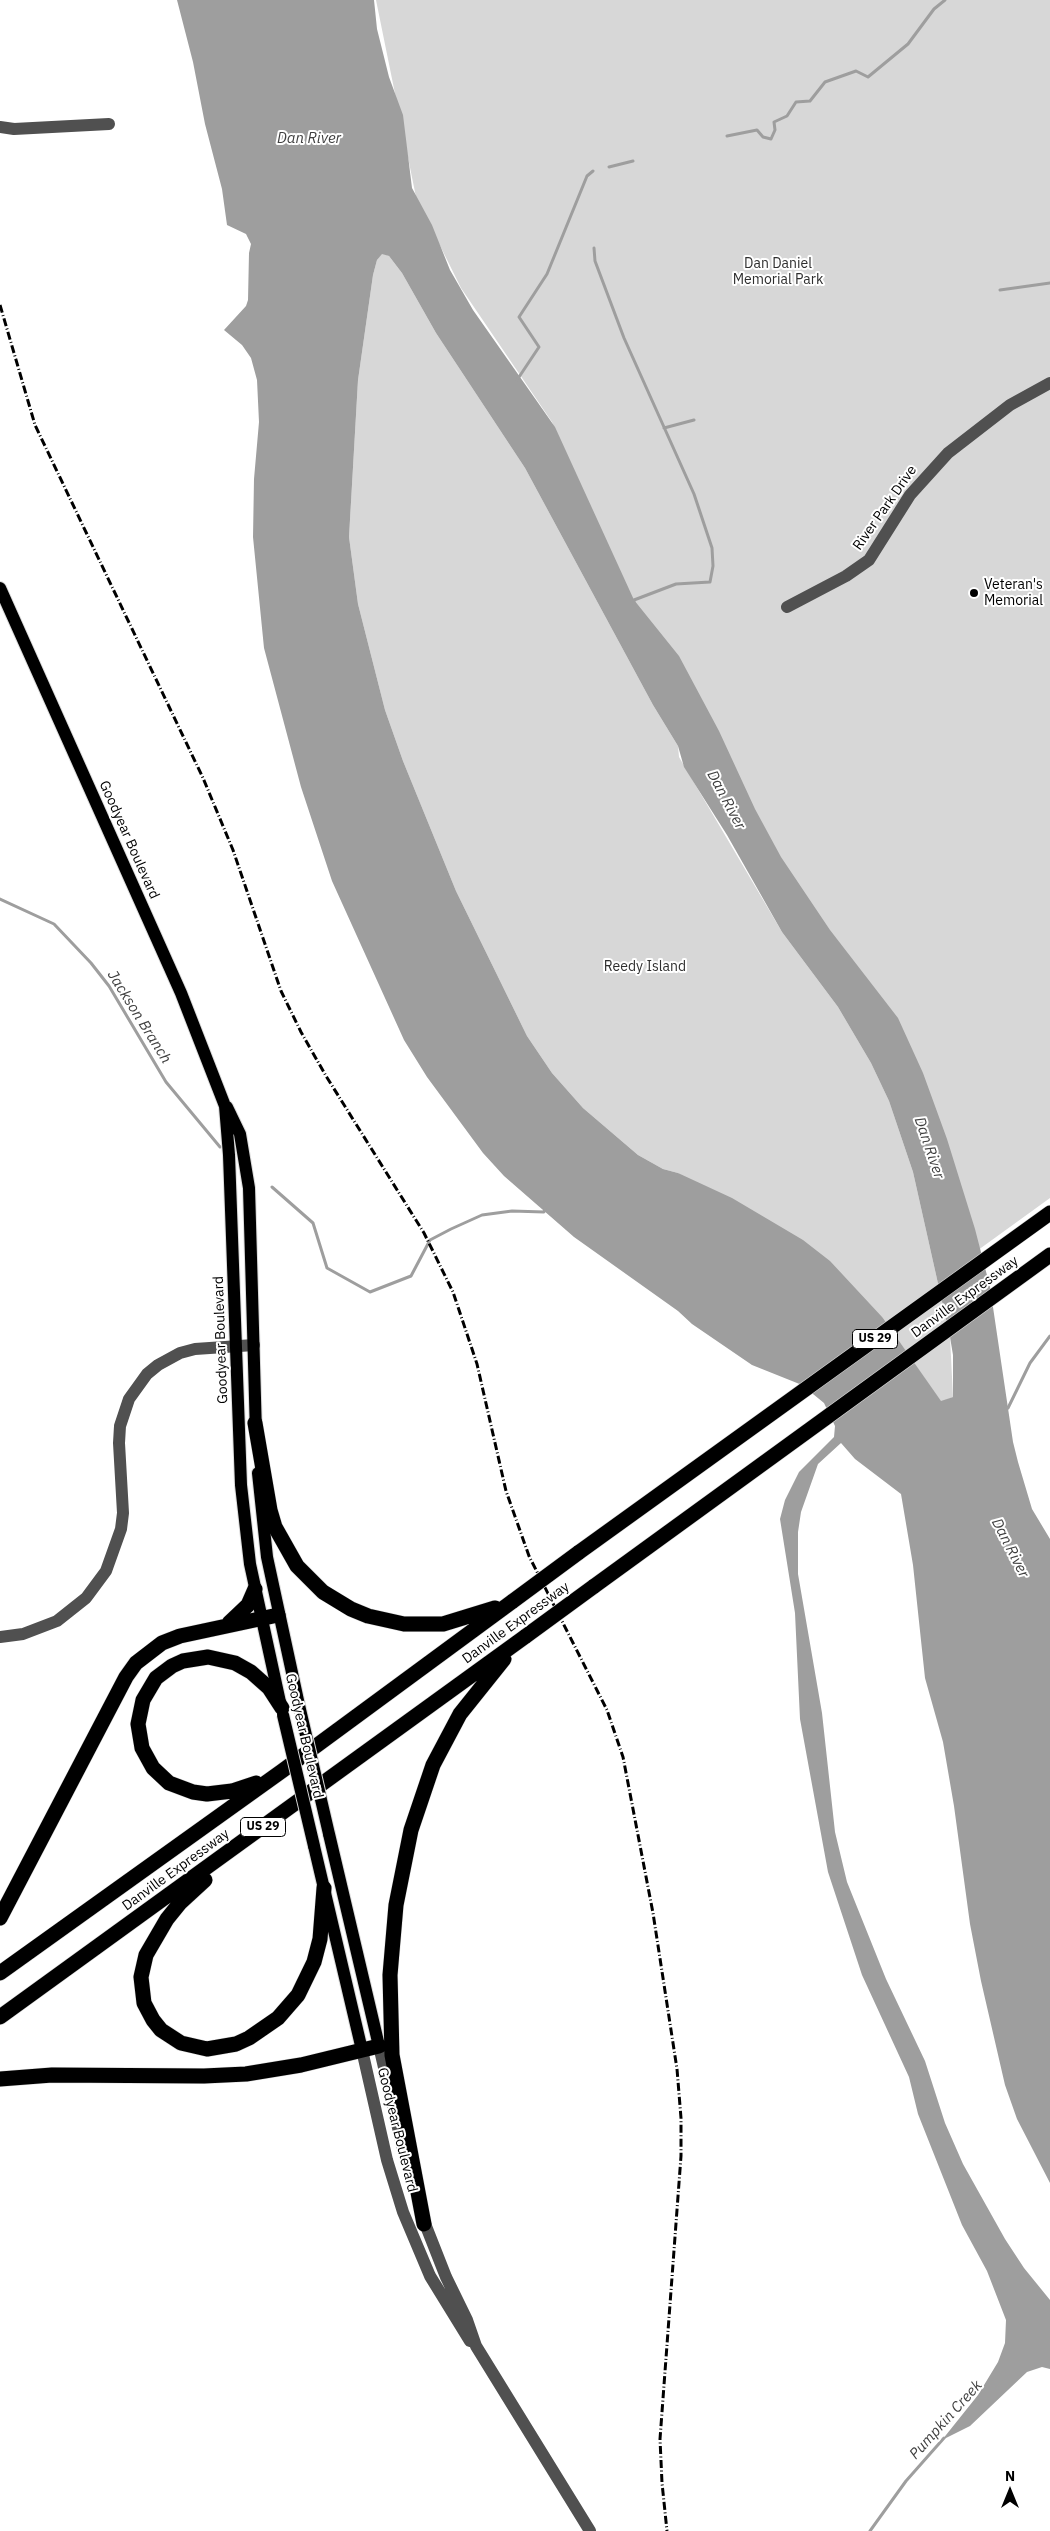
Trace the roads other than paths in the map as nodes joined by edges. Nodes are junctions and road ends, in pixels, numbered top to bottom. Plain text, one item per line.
1 (109, 124) dead end
2 (0, 128) edge
3 (1050, 383) edge
4 (0, 588) edge
5 (787, 607) dead end
6 (225, 1106) junction
7 (1048, 1214) edge
8 (1050, 1255) edge
9 (254, 1345) junction
10 (236, 1346) junction
11 (255, 1423) junction
12 (255, 1589) junction
13 (511, 1602) junction
14 (278, 1615) junction
15 (261, 1618) junction
16 (229, 1624) junction
17 (0, 1637) edge
18 (520, 1641) junction
19 (283, 1711) junction
20 (274, 1777) junction
21 (241, 1844) junction
22 (324, 1888) junction
23 (0, 1918) edge
24 (0, 1973) edge
25 (0, 2017) edge
26 (379, 2046) junction
27 (362, 2050) junction
28 (0, 2079) edge
29 (424, 2224) junction
30 (476, 2346) junction
31 (590, 2531) edge

1 - 2 street
3 - 5 street, River Park Drive
4 - 6 main road, Goodyear Boulevard
6 - 9 main road, Goodyear Boulevard
6 - 10 main road, Goodyear Boulevard
7 - 13 highway, Danville Expressway / US 29, bridge
8 - 18 highway, Danville Expressway / US 29, bridge
9 - 10 street
9 - 11 main road, Goodyear Boulevard
10 - 12 main road, Goodyear Boulevard
10 - 17 street
11 - 13 highway
11 - 14 main road, Goodyear Boulevard
12 - 15 main road, Goodyear Boulevard
12 - 16 highway
13 - 20 highway, Danville Expressway / US 29
14 - 15 highway
14 - 26 main road, Goodyear Boulevard, bridge
15 - 16 highway
15 - 19 main road, Goodyear Boulevard
16 - 23 highway
18 - 21 highway, Danville Expressway / US 29
18 - 29 highway
19 - 20 highway
19 - 22 main road, Goodyear Boulevard, bridge
20 - 24 highway, Danville Expressway / US 29
21 - 22 highway
21 - 25 highway, Danville Expressway / US 29
22 - 27 main road, Goodyear Boulevard
26 - 27 highway
26 - 29 street, Goodyear Boulevard
27 - 28 highway
27 - 30 street, Goodyear Boulevard
29 - 30 street, Goodyear Boulevard
30 - 31 street, Goodyear Boulevard

